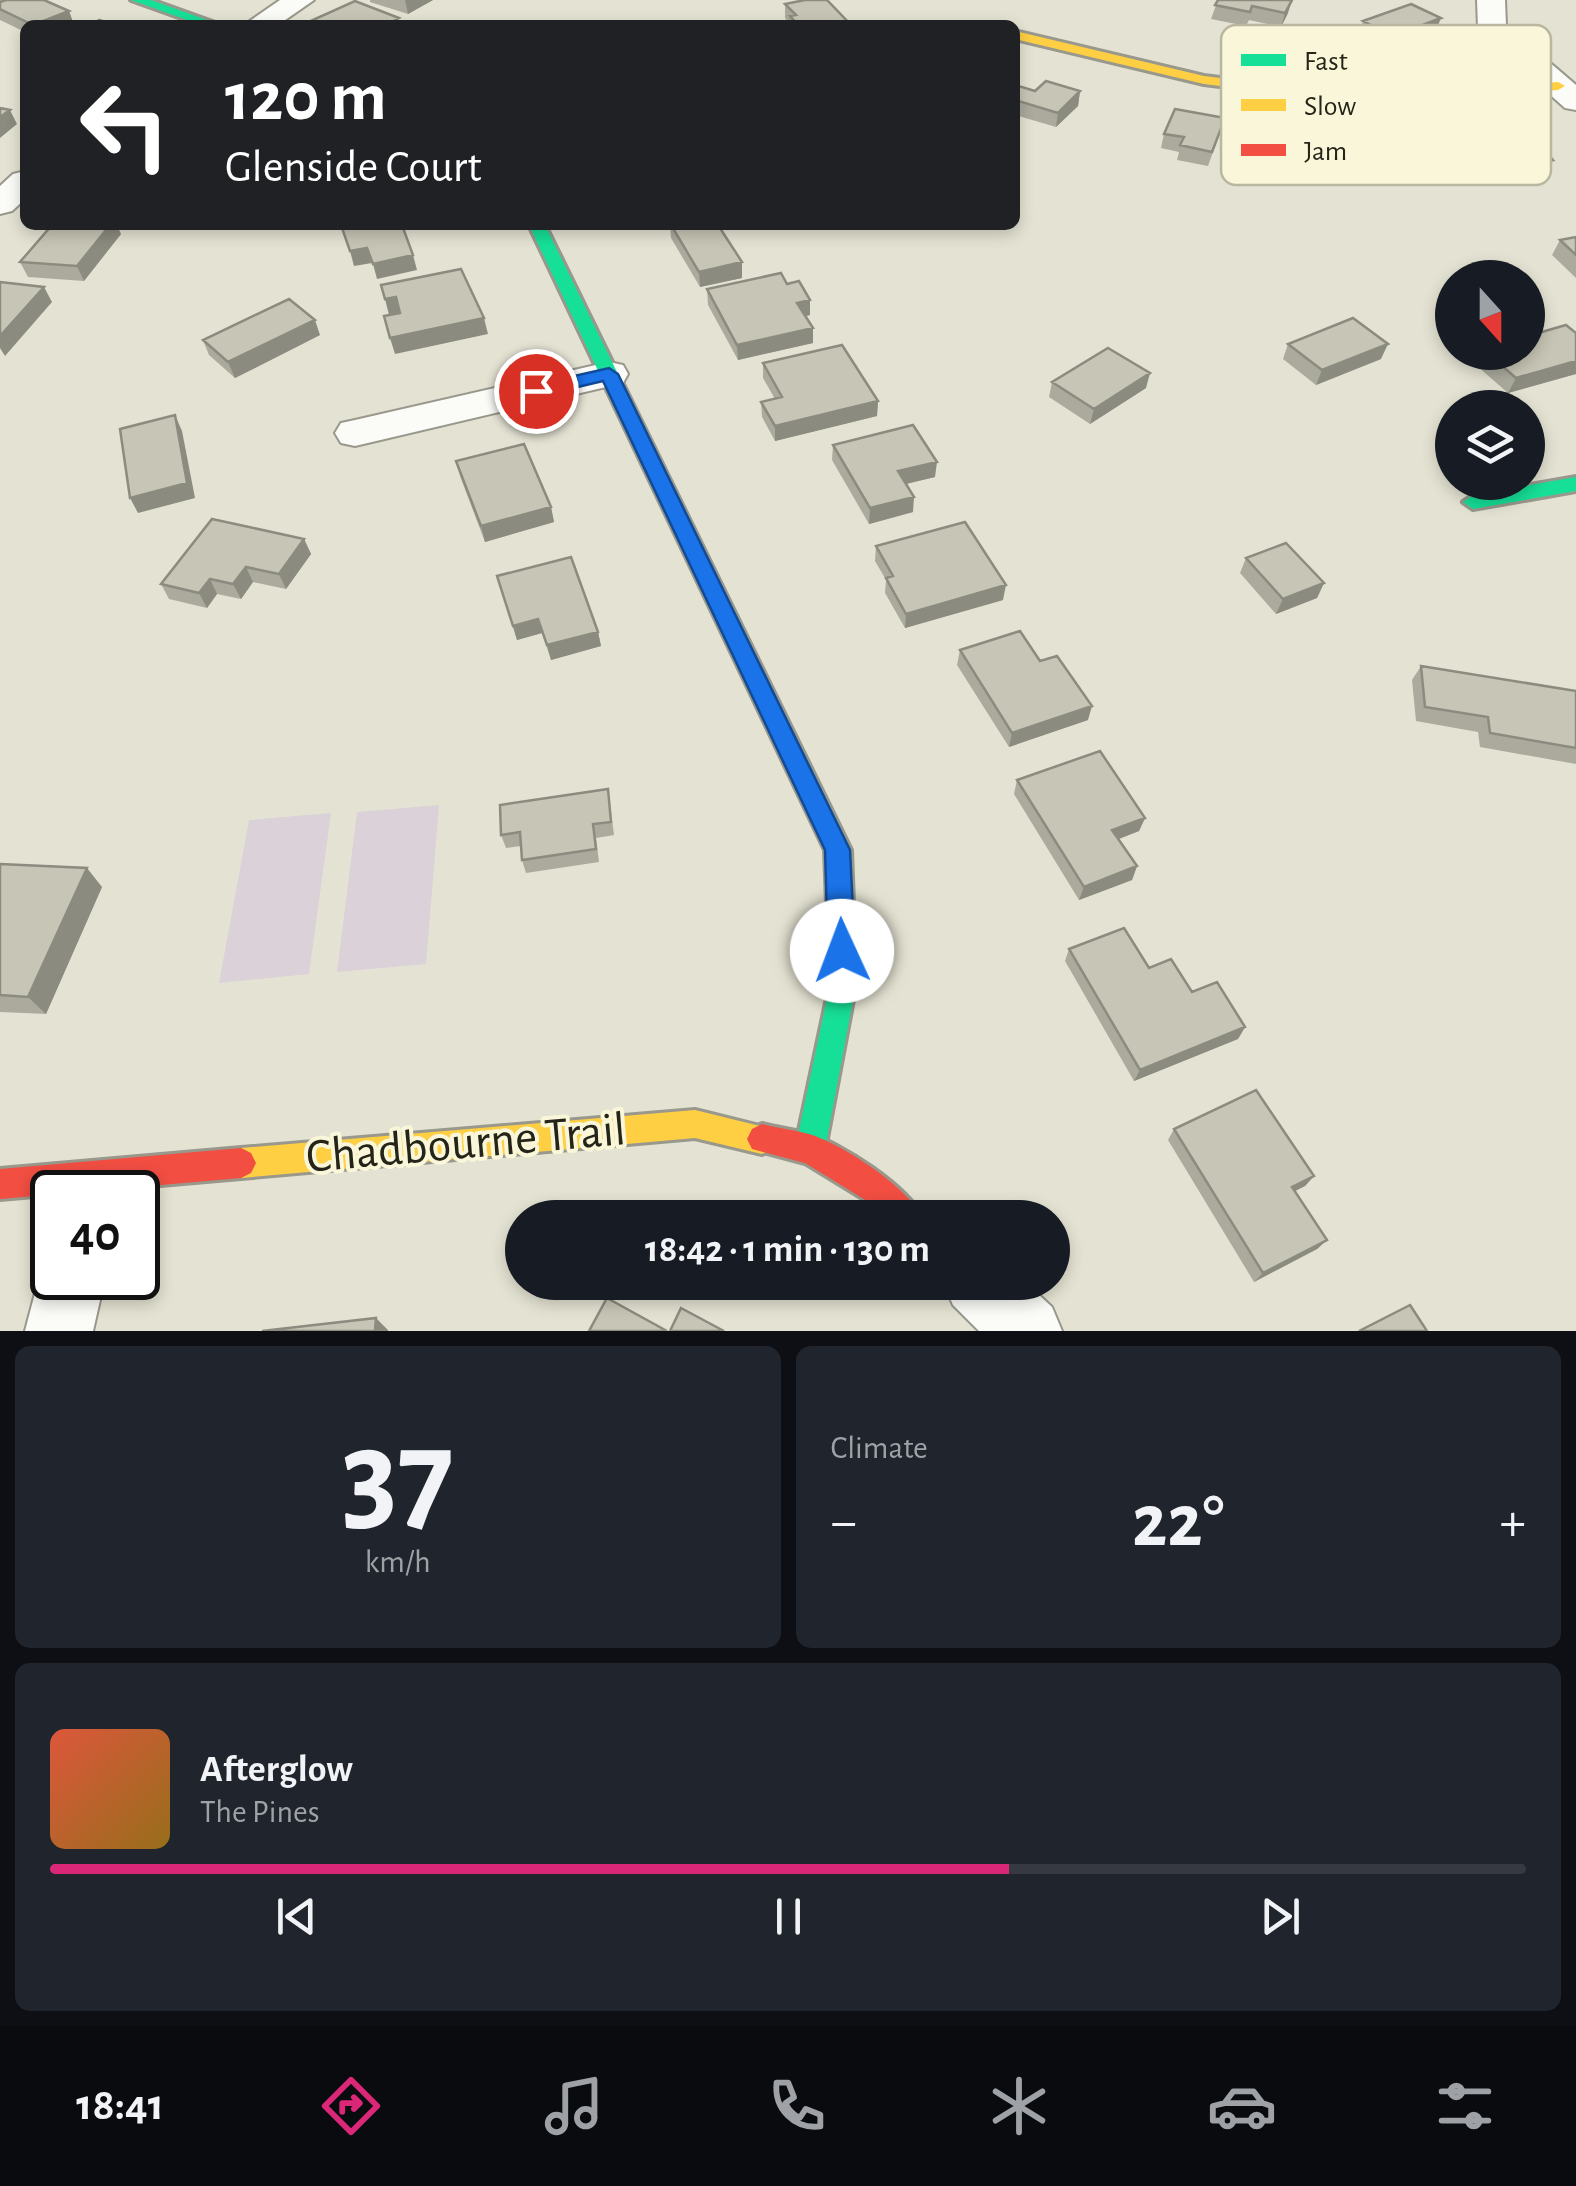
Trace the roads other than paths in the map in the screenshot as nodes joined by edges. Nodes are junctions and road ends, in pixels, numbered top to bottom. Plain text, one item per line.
1 (138, 0) edge
2 (300, 0) edge
3 (1491, 0) edge
4 (199, 20) edge
5 (266, 20) edge
6 (1492, 25) edge
7 (1020, 36) edge
8 (1221, 82) edge
9 (20, 186) edge
10 (0, 204) edge
11 (539, 230) edge
12 (609, 374) junction
13 (355, 433) dead end
14 (1576, 484) edge
15 (1474, 502) dead end
16 (810, 1149) junction
17 (160, 1177) edge
18 (0, 1184) edge
19 (30, 1184) edge
20 (888, 1200) edge
21 (67, 1300) edge
22 (995, 1300) edge
23 (59, 1331) edge
24 (1028, 1331) edge

1 - 4 street
2 - 5 street
3 - 6 street
7 - 8 street
9 - 10 street
11 - 12 street
12 - 13 street
12 - 16 street
14 - 15 street
16 - 17 street, Chadbourne Trail
16 - 20 street, Chadbourne Trail
18 - 19 street, Chadbourne Trail
21 - 23 street
22 - 24 street

